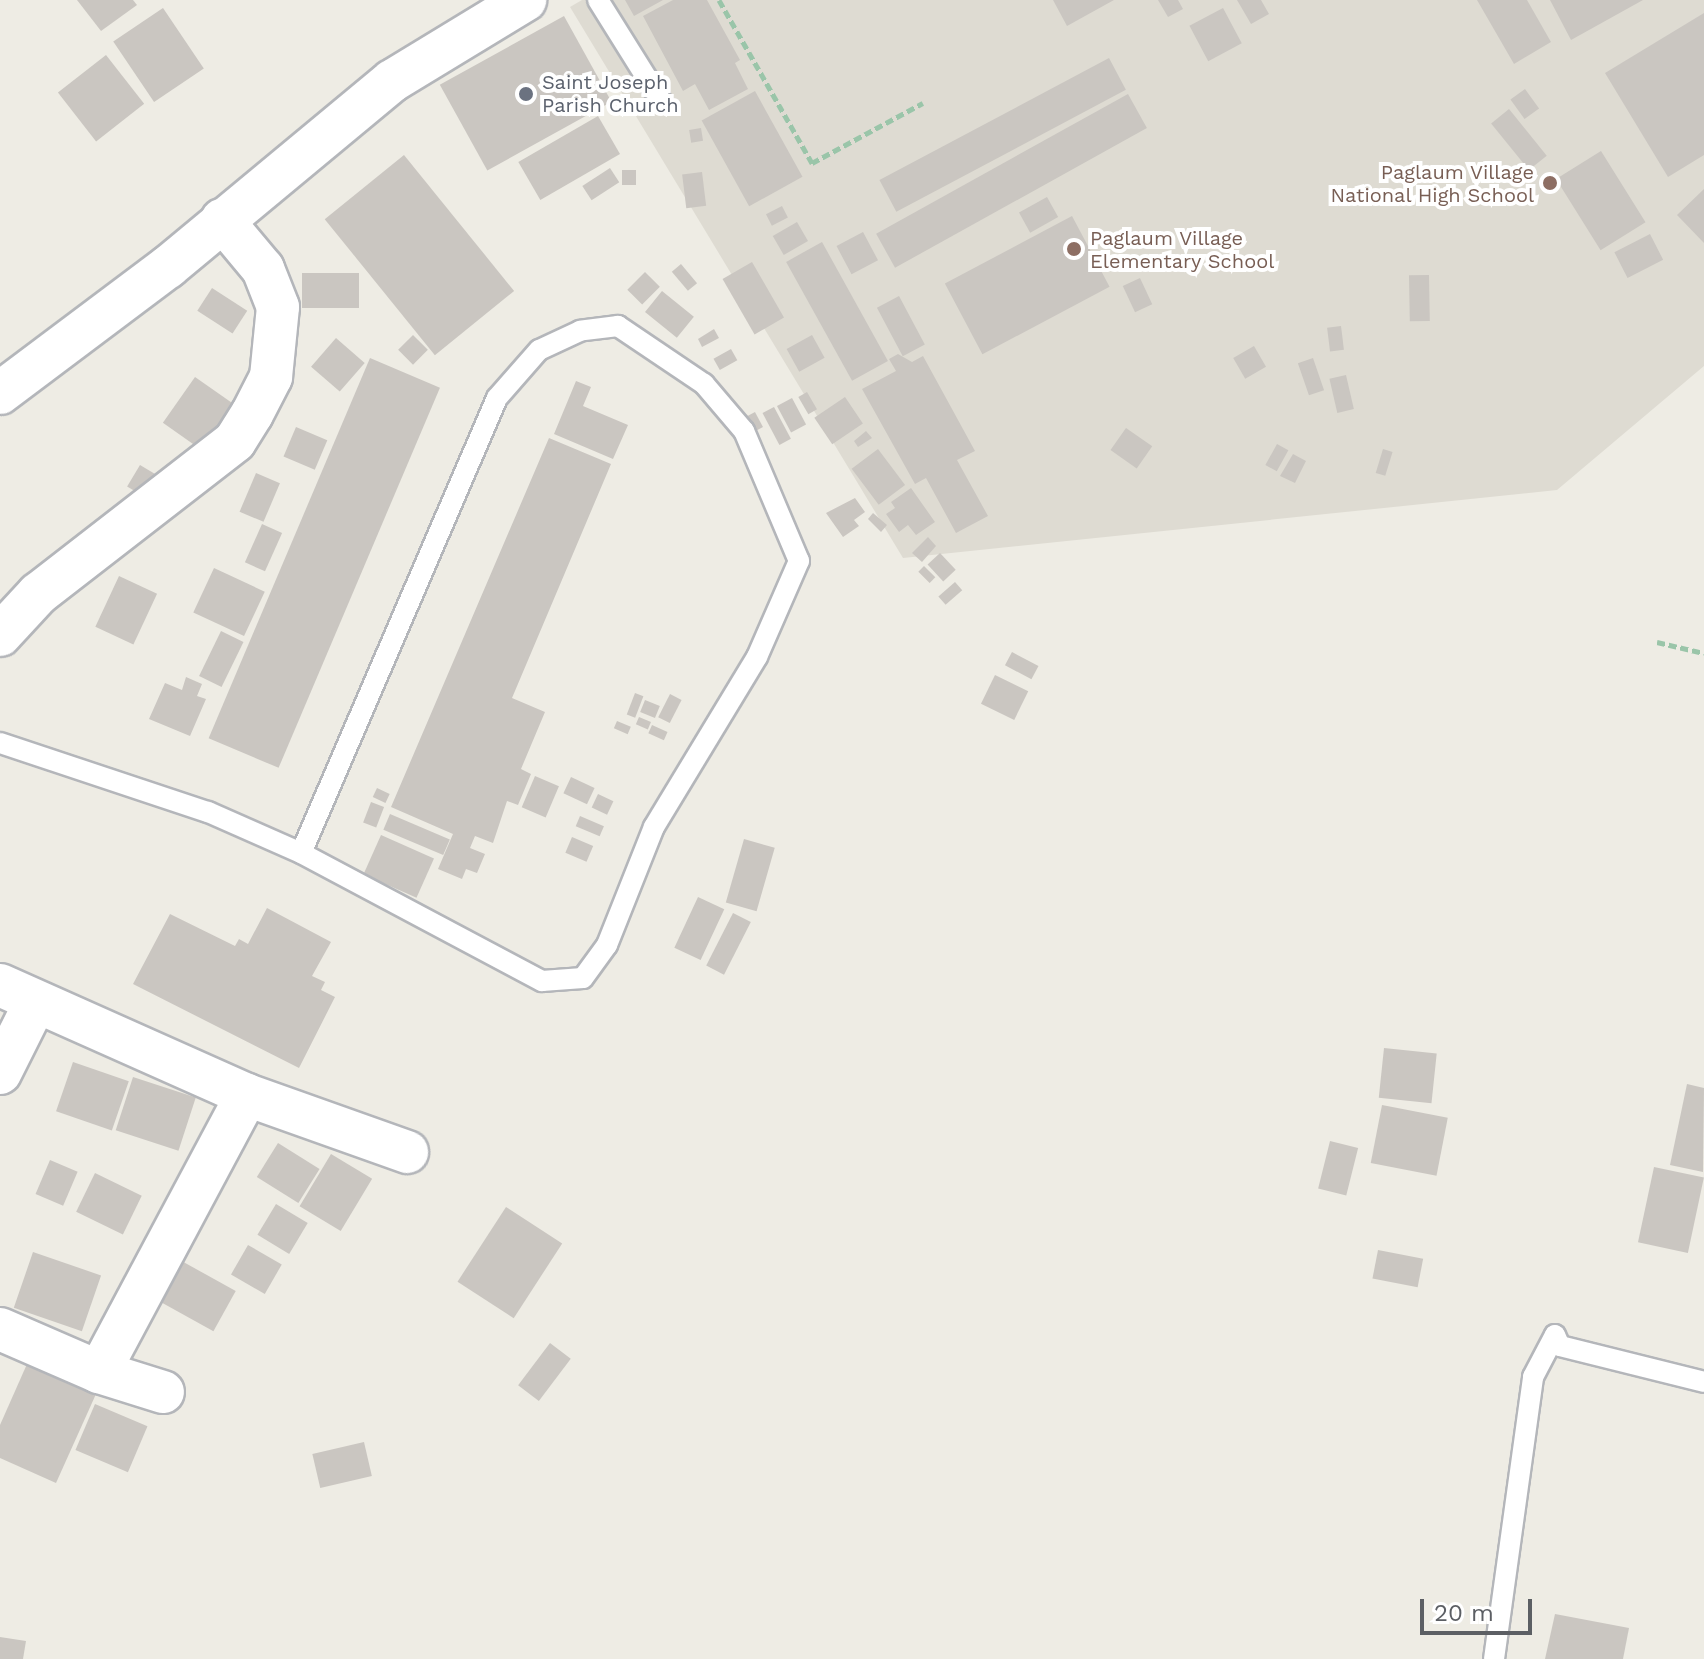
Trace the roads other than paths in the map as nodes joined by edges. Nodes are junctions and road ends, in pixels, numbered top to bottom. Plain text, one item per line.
1 (525, 0) edge
2 (598, 0) edge
3 (661, 101) dead end
4 (222, 220) junction
5 (0, 393) edge
6 (0, 635) edge
7 (0, 743) edge
8 (301, 853) junction
9 (17, 994) edge
10 (0, 1073) edge
11 (247, 1095) junction
12 (407, 1152) dead end
13 (0, 1329) edge
14 (99, 1372) junction
15 (1704, 1382) edge
16 (163, 1392) dead end
17 (1494, 1659) edge

1 - 4 street
2 - 3 lane
4 - 5 street
4 - 6 street
7 - 8 lane
8 - 8 lane
9 - 10 street
9 - 11 street
11 - 12 street
11 - 14 street
13 - 14 street
14 - 16 street
15 - 17 lane

